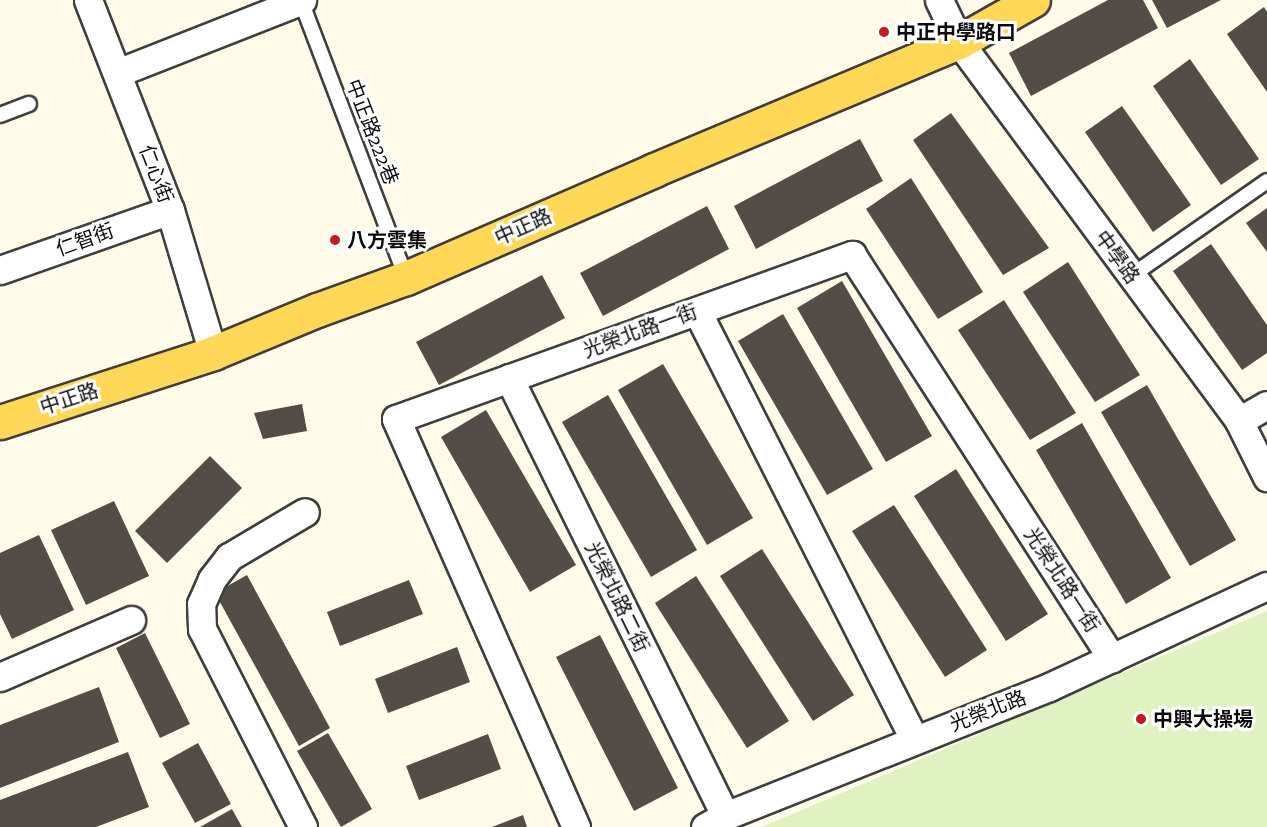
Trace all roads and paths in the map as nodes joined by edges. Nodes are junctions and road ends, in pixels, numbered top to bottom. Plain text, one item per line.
1 (88, 0) edge
2 (301, 0) edge
3 (939, 0) edge
4 (1033, 0) edge
5 (959, 42) junction
6 (117, 73) junction
7 (29, 104) dead end
8 (0, 115) edge
9 (1267, 181) edge
10 (170, 210) junction
11 (0, 270) edge
12 (1131, 276) junction
13 (406, 278) junction
14 (697, 311) junction
15 (213, 353) junction
16 (508, 378) junction
17 (1267, 405) edge
18 (0, 422) edge
19 (1239, 422) junction
20 (1267, 477) edge
21 (304, 512) dead end
22 (1267, 586) edge
23 (131, 620) dead end
24 (1112, 658) junction
25 (0, 677) edge
26 (915, 740) junction
27 (715, 821) edge
28 (303, 827) edge
29 (576, 827) edge

1 - 6 street, 仁心街
2 - 6 street
2 - 13 lane, 中正路222巷
3 - 5 street, 中學路
4 - 5 main road, 中正路
5 - 12 street, 中學路
5 - 13 main road, 中正路
6 - 10 street, 仁心街
7 - 8 lane
9 - 12 lane
10 - 11 street, 仁智街
10 - 15 street, 仁心街
12 - 19 street, 中學路
13 - 15 main road, 中正路
14 - 16 street, 光榮北路一街
14 - 24 street, 光榮北路一街
14 - 26 street
15 - 18 main road, 中正路
16 - 27 street, 光榮北路二街
16 - 29 street, 光榮北路一街
17 - 19 street
19 - 20 street, 中學路
21 - 28 street
22 - 24 street, 光榮北路
23 - 25 street
24 - 26 street, 光榮北路
26 - 27 street, 光榮北路

